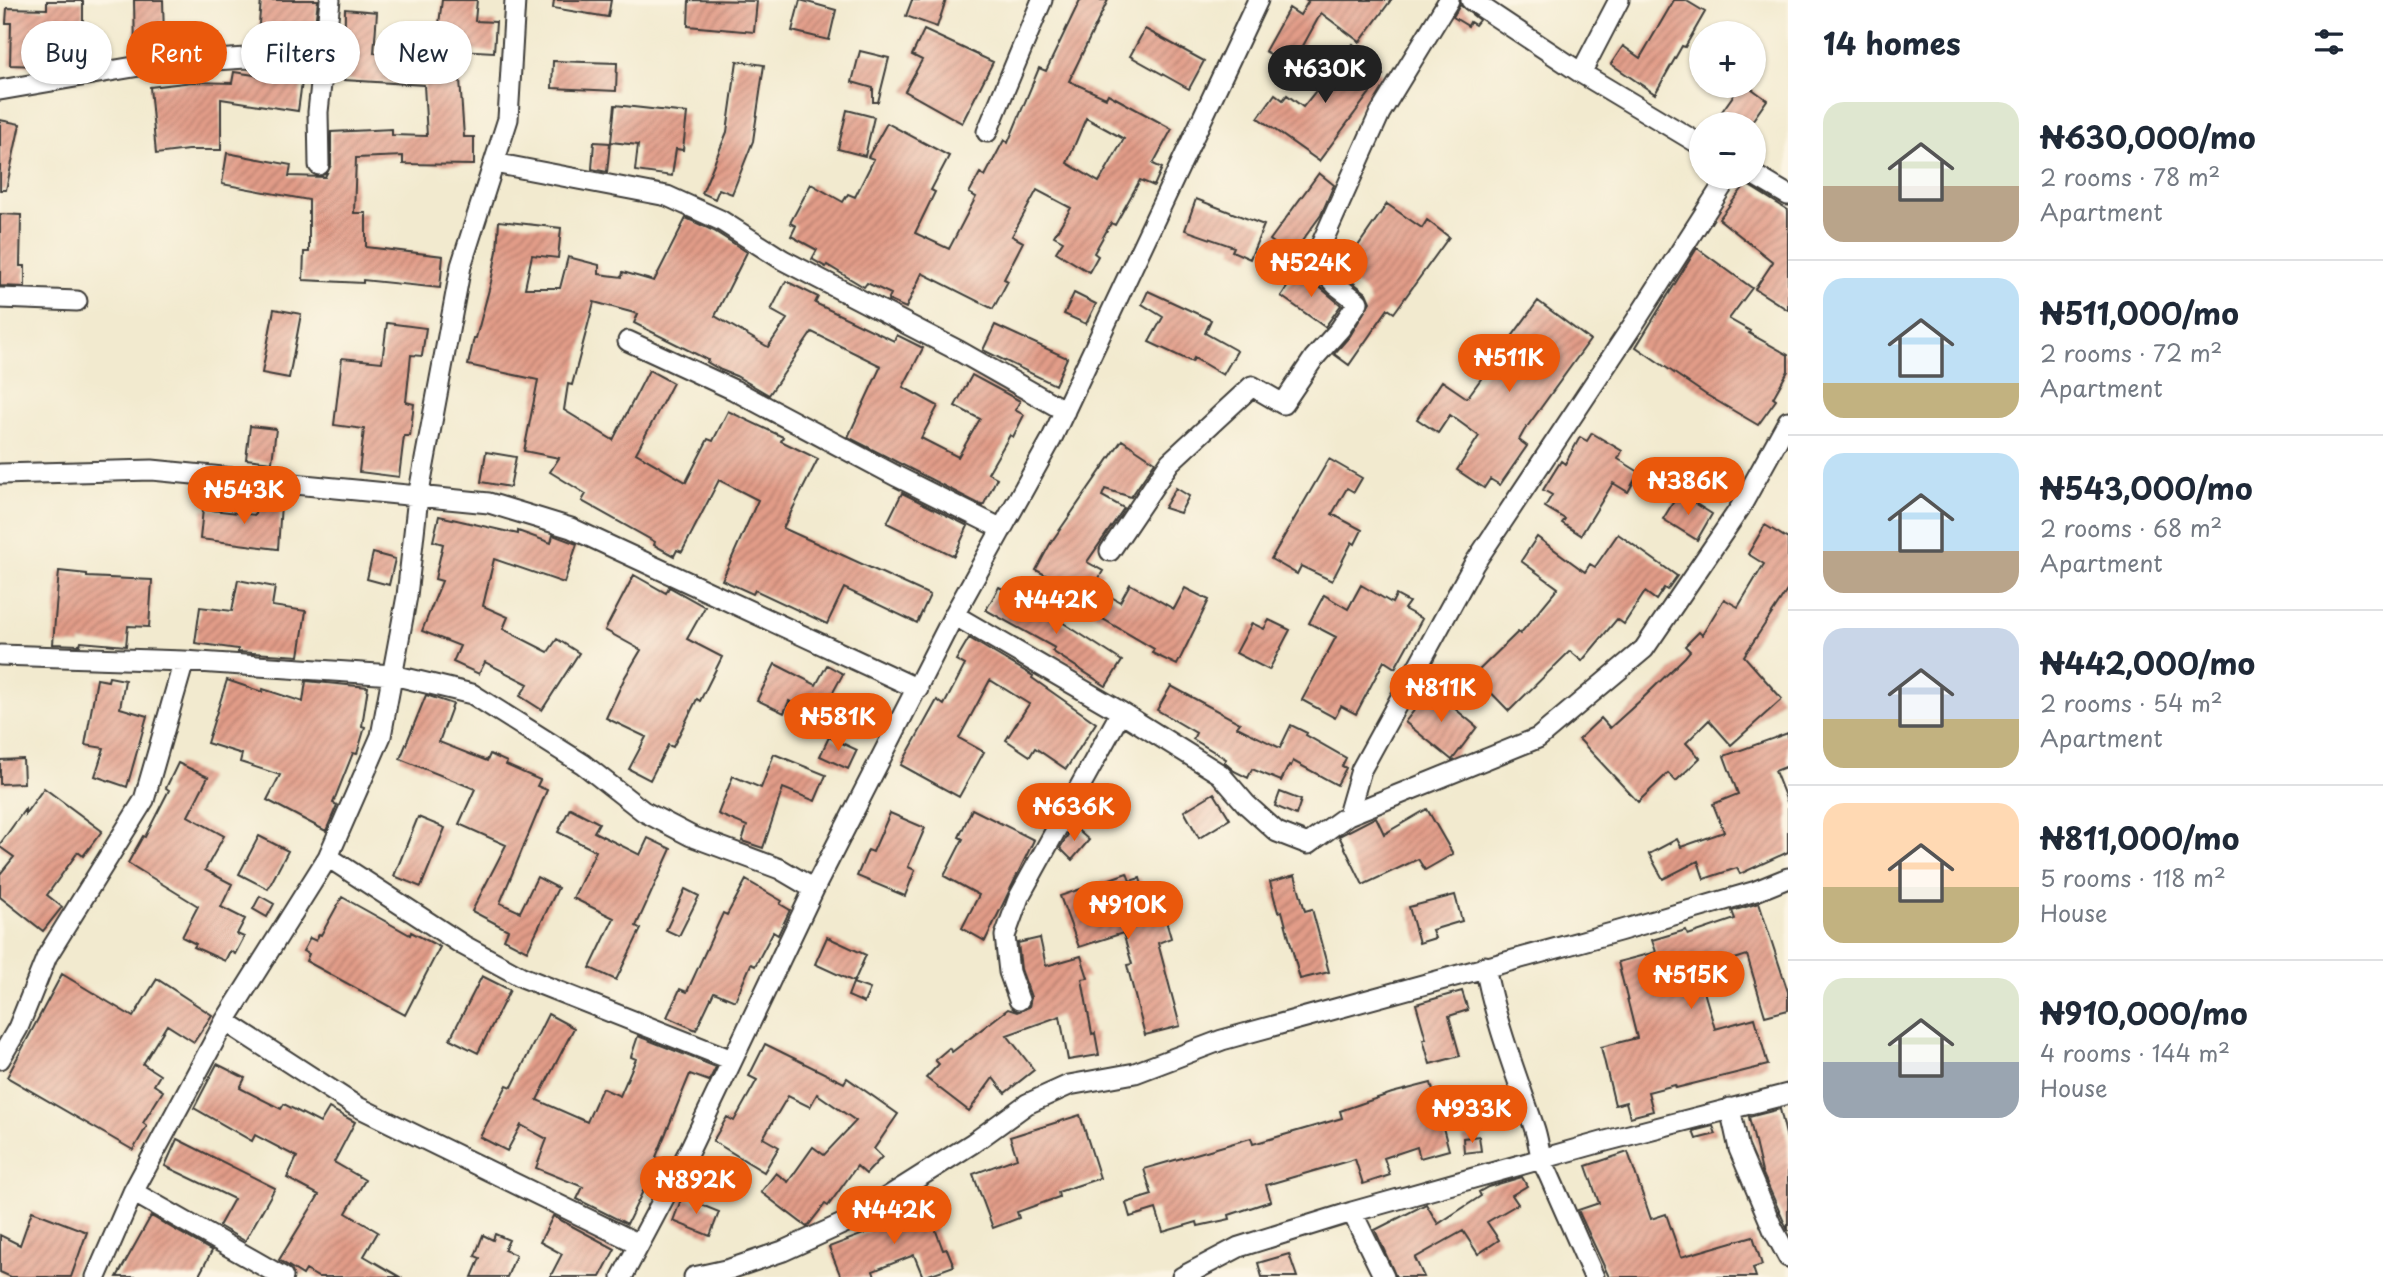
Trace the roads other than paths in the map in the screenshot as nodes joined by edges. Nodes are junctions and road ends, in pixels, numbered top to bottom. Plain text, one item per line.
1 (330, 0) edge
2 (515, 0) edge
3 (1042, 0) edge
4 (1258, 0) edge
5 (1449, 0) edge
6 (1471, 0) edge
7 (1619, 0) edge
8 (328, 21) edge
9 (241, 58) edge
10 (1581, 73) junction
11 (321, 84) edge
12 (0, 90) edge
13 (987, 132) dead end
14 (1689, 138) edge
15 (494, 163) junction
16 (319, 165) dead end
17 (1766, 182) edge
18 (1720, 189) edge
19 (1788, 195) edge
20 (0, 298) edge
21 (77, 301) dead end
22 (628, 341) dead end
23 (1065, 411) junction
24 (1788, 421) edge
25 (0, 474) edge
26 (418, 497) junction
27 (1002, 528) junction
28 (1110, 551) dead end
29 (954, 615) junction
30 (0, 655) edge
31 (184, 661) junction
32 (393, 675) junction
33 (918, 689) junction
34 (1121, 712) junction
35 (1348, 815) junction
36 (328, 857) junction
37 (1788, 878) edge
38 (814, 889) junction
39 (1485, 966) junction
40 (1019, 1000) dead end
41 (225, 1021) junction
42 (0, 1059) edge
43 (732, 1060) junction
44 (1788, 1094) edge
45 (1730, 1108) junction
46 (1540, 1160) junction
47 (133, 1192) junction
48 (1352, 1212) junction
49 (639, 1244) junction
50 (1788, 1257) edge
51 (628, 1276) edge
52 (96, 1277) edge
53 (283, 1277) edge
54 (694, 1277) edge
55 (1182, 1277) edge
56 (1384, 1277) edge
57 (1594, 1277) edge

1 - 8 street
2 - 15 street
3 - 13 street
4 - 23 street
5 - 28 street
6 - 10 street
7 - 10 street
9 - 12 street
10 - 14 street
11 - 16 street
15 - 23 street
15 - 26 street
17 - 19 street
18 - 35 street
20 - 21 street
22 - 27 street
23 - 27 street
24 - 35 street
25 - 26 street
26 - 32 street
26 - 33 street
27 - 29 street
29 - 33 street
29 - 34 street
30 - 31 street
31 - 32 street
31 - 42 street
32 - 36 street
32 - 38 street
33 - 38 street
34 - 35 street
34 - 40 street
36 - 41 street
36 - 43 street
37 - 39 street
38 - 43 street
39 - 46 street
39 - 54 street
41 - 47 street
41 - 49 street
43 - 49 street
44 - 45 street
45 - 46 street
45 - 50 street
46 - 48 street
46 - 57 street
47 - 52 street
47 - 53 street
48 - 55 street
48 - 56 street
49 - 51 street

